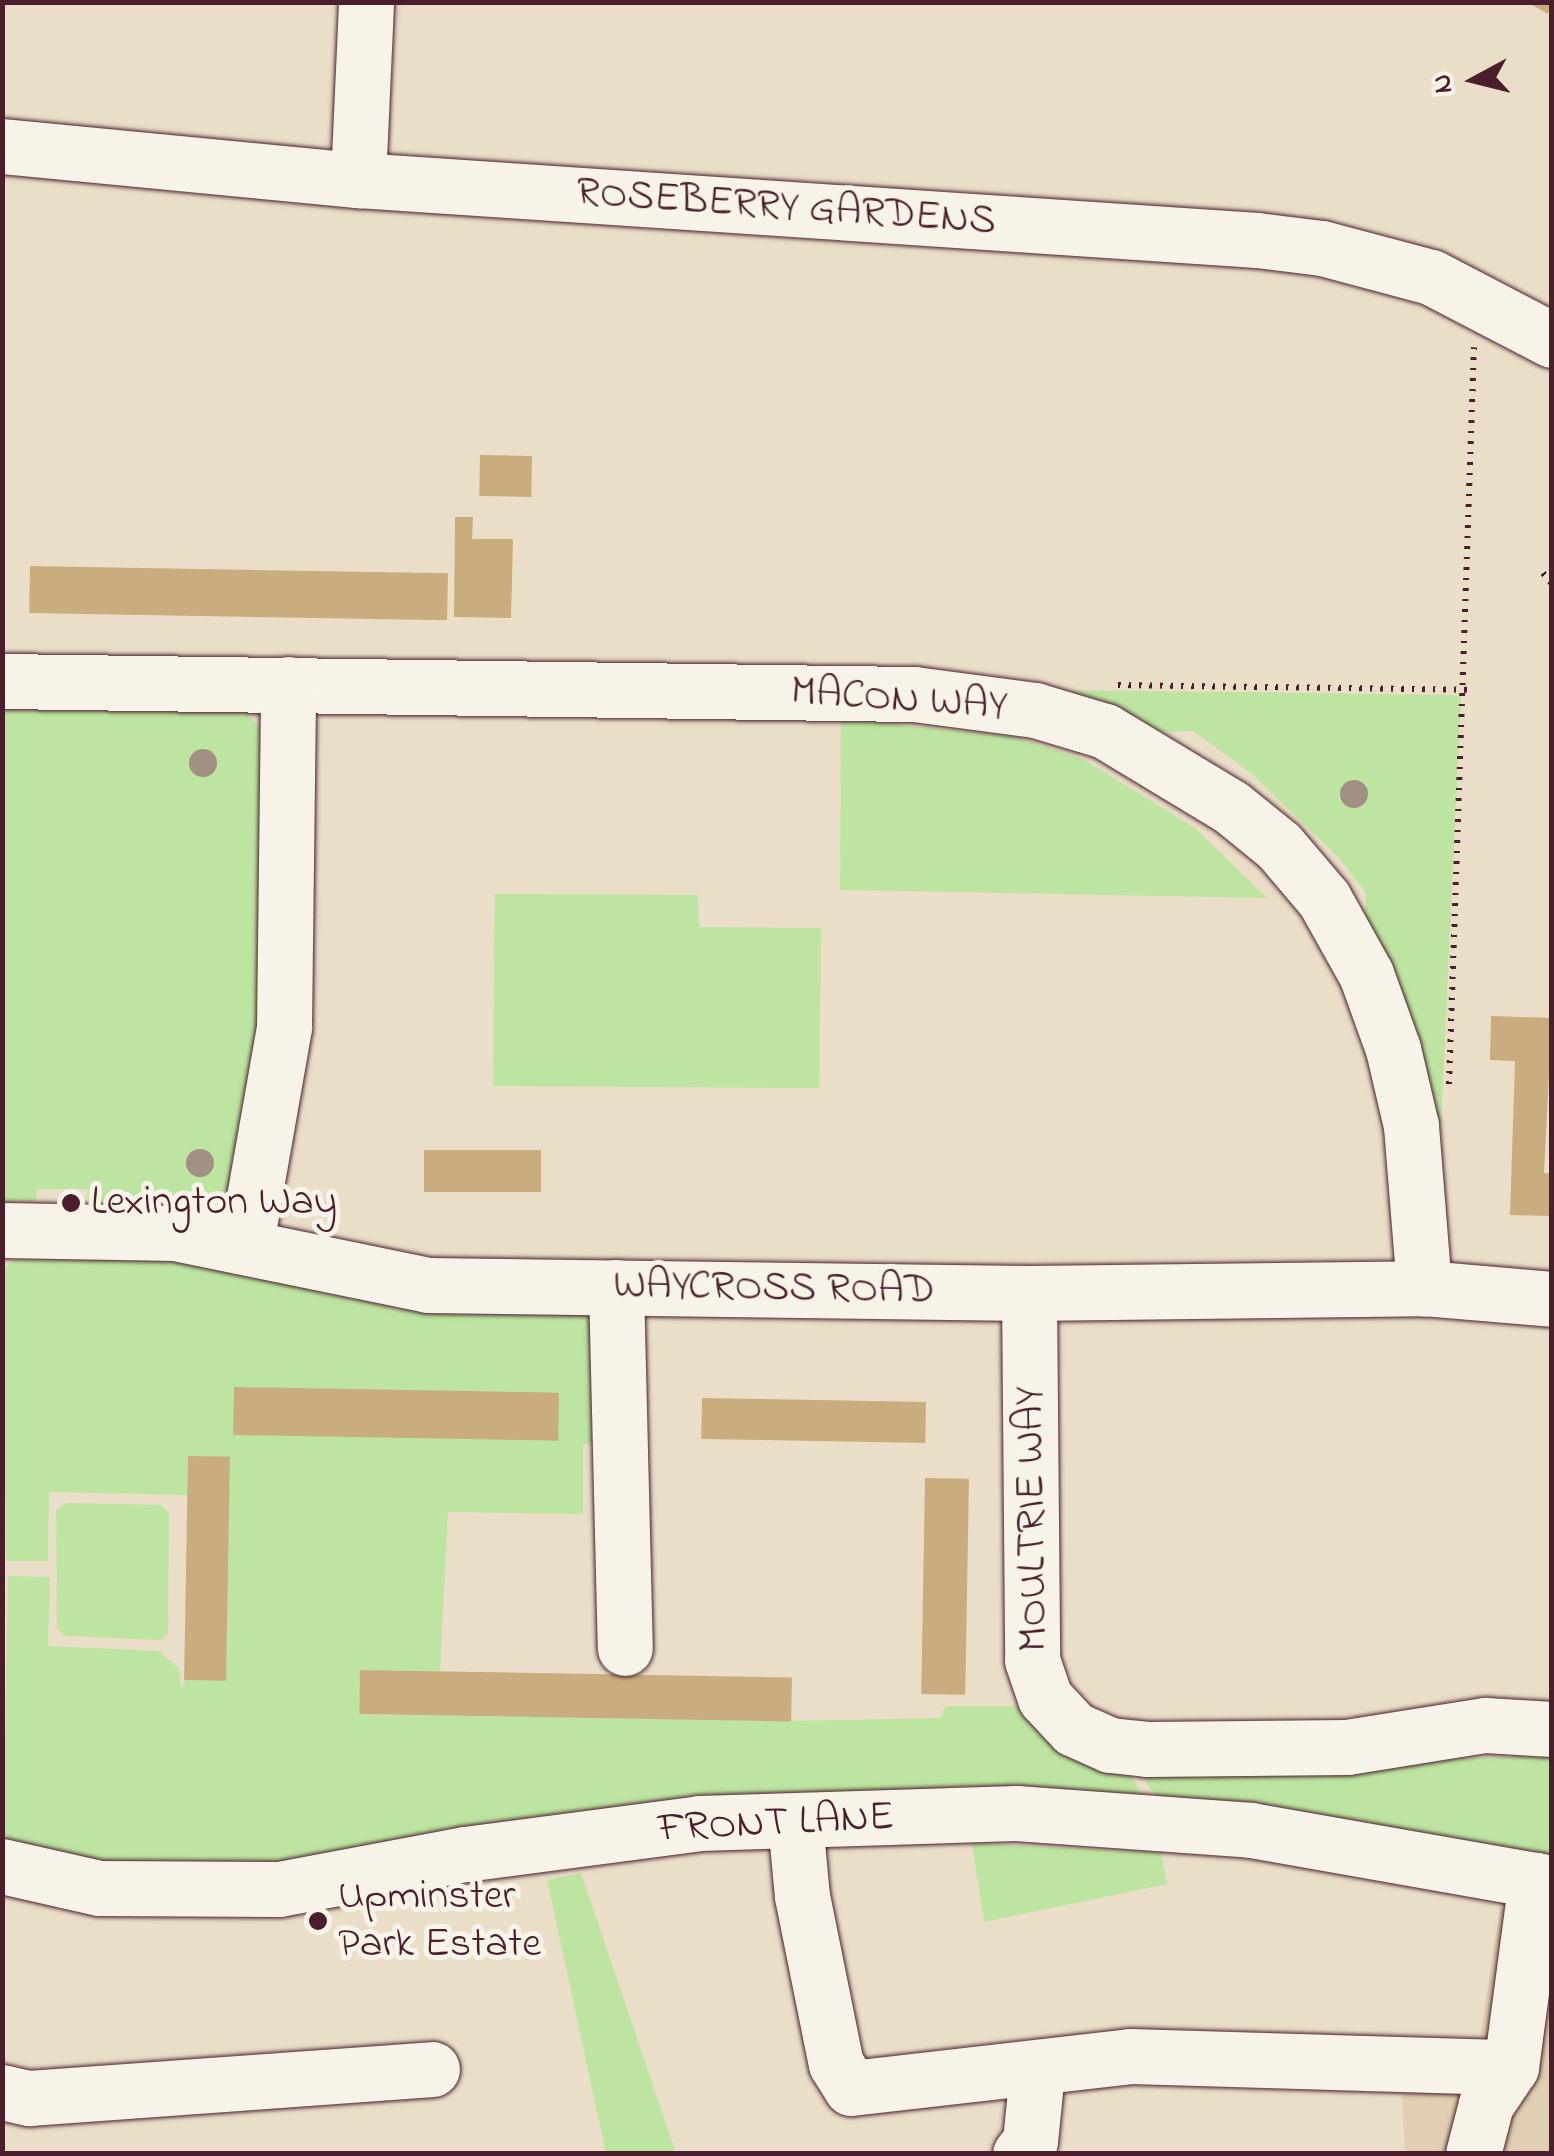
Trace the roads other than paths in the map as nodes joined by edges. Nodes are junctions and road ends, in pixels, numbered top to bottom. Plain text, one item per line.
1 (366, 2) edge
2 (2, 146) edge
3 (358, 180) junction
4 (1552, 340) edge
5 (2, 681) edge
6 (288, 684) junction
7 (2, 1230) edge
8 (246, 1243) junction
9 (616, 1287) junction
10 (1424, 1288) junction
11 (1029, 1292) junction
12 (1552, 1299) edge
13 (626, 1648) dead end
14 (1552, 1729) edge
15 (795, 1821) junction
16 (2, 1866) edge
17 (1544, 1881) edge
18 (1511, 2068) junction
19 (432, 2070) dead end
20 (1036, 2082) dead end
21 (2, 2092) edge
22 (1020, 2154) edge
23 (1474, 2154) edge

1 - 3 street
2 - 3 street, ROSEBERRY GARDENS
3 - 4 street, ROSEBERRY GARDENS
5 - 6 street, MACON WAY
6 - 8 street
6 - 10 street, MACON WAY
7 - 8 street, WAYCROSS ROAD
8 - 9 street, WAYCROSS ROAD
9 - 11 street, WAYCROSS ROAD
9 - 13 street
10 - 11 street, WAYCROSS ROAD
10 - 12 street, WAYCROSS ROAD
11 - 14 street, MOULTRIE WAY
15 - 16 street, FRONT LANE
15 - 17 street, FRONT LANE
15 - 18 street
17 - 18 street
18 - 23 street
19 - 21 street
20 - 22 street

